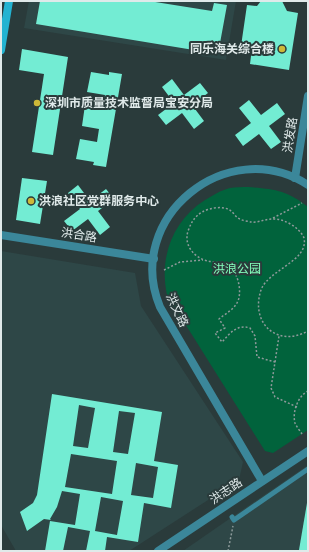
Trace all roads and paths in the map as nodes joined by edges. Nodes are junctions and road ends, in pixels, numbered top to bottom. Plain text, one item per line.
1 (9, 1) edge
2 (1, 50) edge
3 (308, 96) edge
4 (295, 178) junction
5 (308, 185) edge
6 (302, 202) dead end
7 (273, 218) junction
8 (1, 235) edge
9 (154, 259) junction
10 (205, 260) junction
11 (164, 270) dead end
12 (308, 331) edge
13 (279, 336) junction
14 (275, 362) junction
15 (308, 391) edge
16 (297, 407) junction
17 (302, 434) dead end
18 (308, 451) edge
19 (308, 469) edge
20 (262, 481) junction
21 (233, 518) joint
22 (158, 551) edge
23 (228, 551) edge

1 - 2 main road
3 - 4 street, 洪发路
4 - 5 street, 洪文路
4 - 9 street, 洪文路
6 - 7 path
7 - 10 path
7 - 13 path
8 - 9 street, 洪合路
9 - 20 street, 洪文路
10 - 11 path
10 - 14 path
12 - 13 path
13 - 14 path
14 - 16 path
15 - 16 path
16 - 17 path
18 - 20 street, 洪志路
19 - 21 lane
20 - 22 street, 洪志路
21 - 23 path

